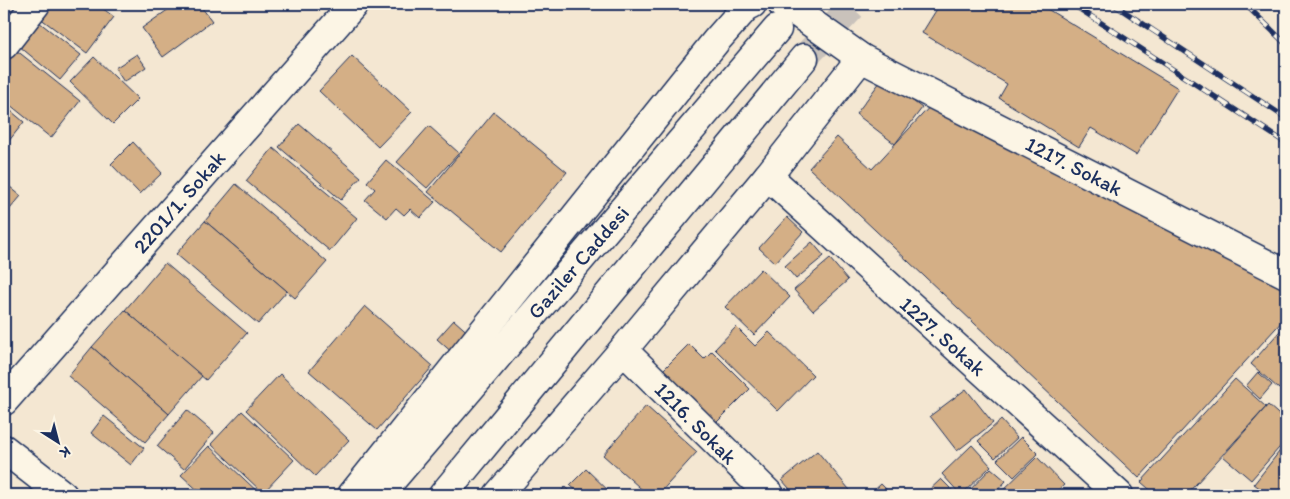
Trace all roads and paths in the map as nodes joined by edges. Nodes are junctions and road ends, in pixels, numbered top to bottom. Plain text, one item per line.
1 (36, 4) edge
2 (354, 4) edge
3 (733, 4) edge
4 (752, 4) edge
5 (783, 10) edge
6 (716, 41) junction
7 (4, 45) edge
8 (804, 58) tunnel mouth
9 (861, 58) junction
10 (768, 176) junction
11 (1286, 274) edge
12 (623, 350) junction
13 (4, 401) edge
14 (4, 449) edge
15 (63, 495) edge
16 (352, 495) edge
17 (379, 495) edge
18 (443, 495) edge
19 (498, 495) edge
20 (770, 495) edge
21 (1118, 495) edge

1 - 7 street
2 - 13 street, 2201/1. Sokak
3 - 6 street
4 - 6 street
5 - 9 street, 1217. Sokak
5 - 17 street, Gaziler Caddesi
6 - 16 street
8 - 18 street, Gaziler Caddesi
9 - 10 street
9 - 11 street, 1217. Sokak
10 - 12 street
10 - 21 street, 1227. Sokak
12 - 19 street
12 - 20 street, 1216. Sokak
14 - 15 street

